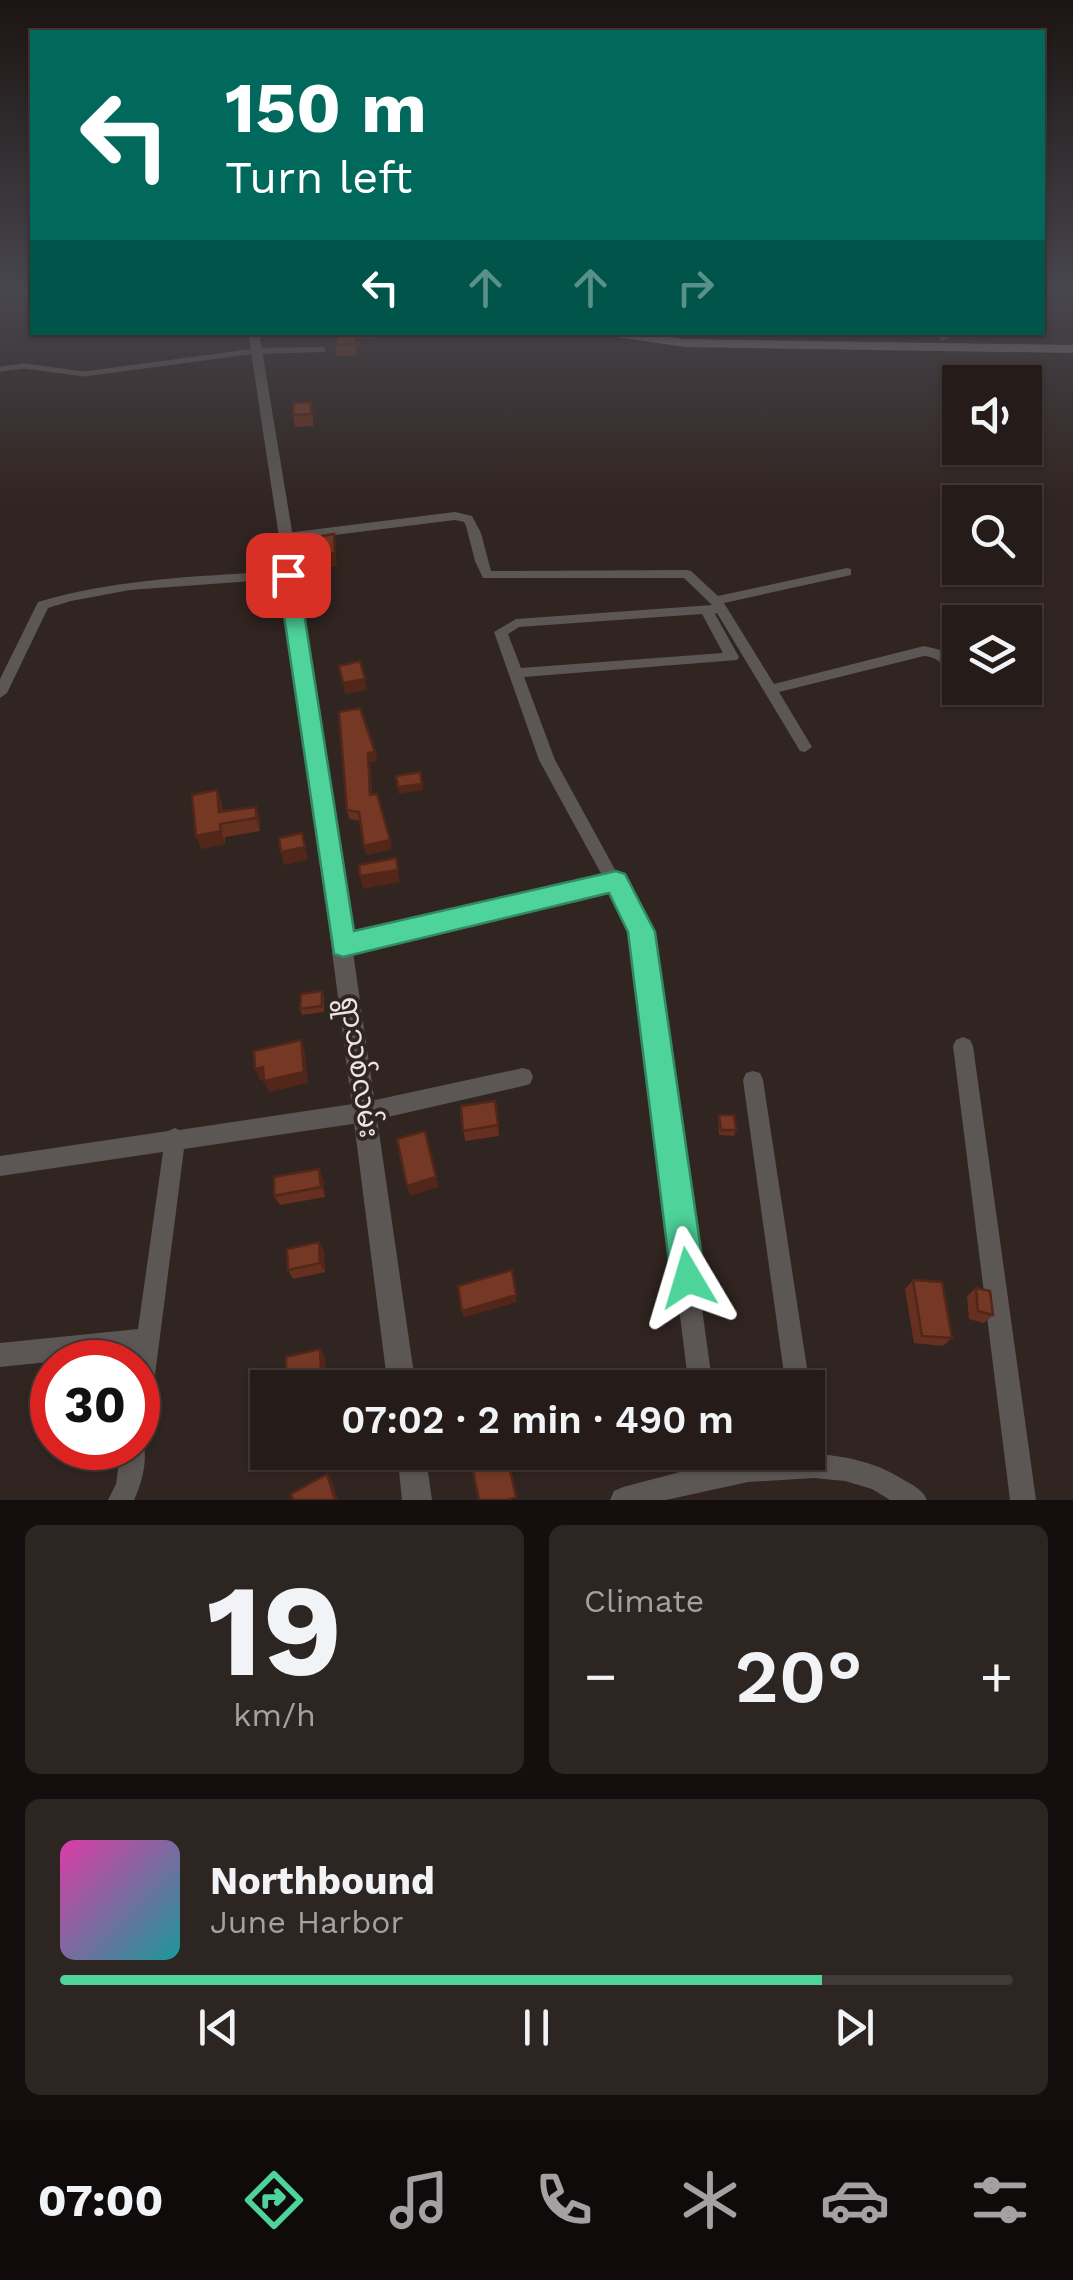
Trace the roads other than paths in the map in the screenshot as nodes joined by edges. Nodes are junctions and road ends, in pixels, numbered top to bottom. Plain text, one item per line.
1 (153, 361) edge
2 (257, 361) edge
3 (0, 369) edge
4 (286, 537) junction
5 (848, 572) dead end
6 (288, 575) junction
7 (714, 607) junction
8 (942, 655) edge
9 (517, 673) junction
10 (773, 689) junction
11 (0, 693) edge
12 (806, 747) dead end
13 (616, 881) junction
14 (343, 946) junction
15 (963, 1046) dead end
16 (522, 1076) dead end
17 (753, 1080) dead end
18 (366, 1112) junction
19 (175, 1138) junction
20 (0, 1166) edge
21 (147, 1340) edge
22 (30, 1352) edge
23 (0, 1355) edge
24 (400, 1370) edge
25 (699, 1370) edge
26 (795, 1370) edge
27 (825, 1463) edge
28 (130, 1470) edge
29 (413, 1470) edge
30 (703, 1470) edge
31 (672, 1493) edge
32 (121, 1500) edge
33 (417, 1500) edge
34 (623, 1500) edge
35 (914, 1500) edge
36 (1024, 1500) edge

1 - 3 lane
2 - 4 street, ရွာသစ်လမ်း
4 - 6 street, ရွာသစ်လမ်း
4 - 7 street
5 - 7 street
6 - 11 street
6 - 14 street, ရွာသစ်လမ်း
7 - 9 street
7 - 9 street
7 - 10 street
8 - 10 street
9 - 13 street
10 - 12 street
13 - 14 street
13 - 25 street
14 - 18 street, ရွာသစ်လမ်း
15 - 36 street
16 - 18 street
17 - 26 street
18 - 19 street
18 - 24 street, ရွာသစ်လမ်း
19 - 20 street
19 - 21 street
22 - 23 street
27 - 35 street
28 - 32 street
29 - 33 street
30 - 31 street
31 - 34 street

